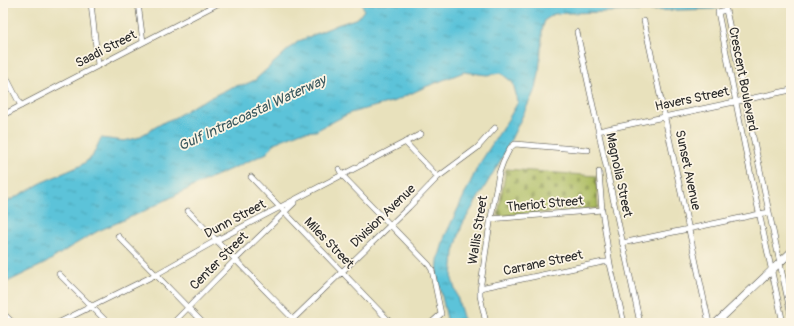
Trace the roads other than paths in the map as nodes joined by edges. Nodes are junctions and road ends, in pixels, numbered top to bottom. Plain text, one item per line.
1 (91, 3) edge
2 (138, 3) edge
3 (219, 3) edge
4 (644, 21) dead end
5 (577, 32) dead end
6 (143, 42) junction
7 (98, 65) junction
8 (3, 71) edge
9 (791, 90) edge
10 (745, 100) junction
11 (736, 102) junction
12 (21, 106) junction
13 (3, 115) edge
14 (665, 116) junction
15 (496, 128) dead end
16 (598, 131) junction
17 (421, 134) dead end
18 (405, 142) junction
19 (588, 150) dead end
20 (339, 169) dead end
21 (599, 172) dead end
22 (342, 175) junction
23 (251, 177) dead end
24 (438, 177) junction
25 (299, 198) junction
26 (280, 208) junction
27 (602, 210) junction
28 (188, 211) dead end
29 (284, 212) junction
30 (769, 212) junction
31 (760, 214) junction
32 (490, 219) junction
33 (390, 225) junction
34 (689, 229) junction
35 (118, 236) dead end
36 (217, 240) junction
37 (622, 243) junction
38 (791, 252) edge
39 (236, 260) junction
40 (780, 262) junction
41 (610, 264) junction
42 (772, 270) junction
43 (341, 272) junction
44 (59, 274) dead end
45 (155, 275) junction
46 (480, 288) junction
47 (789, 294) edge
48 (91, 306) junction
49 (189, 308) junction
50 (4, 314) dead end
51 (791, 315) edge
52 (293, 322) edge
53 (13, 323) edge
54 (58, 323) edge
55 (108, 323) edge
56 (173, 323) edge
57 (203, 323) edge
58 (391, 323) edge
59 (431, 323) edge
60 (486, 323) edge
61 (624, 323) edge
62 (640, 323) edge
63 (709, 323) edge
64 (716, 323) edge
65 (783, 323) edge

1 - 7 street
2 - 6 street
3 - 6 street, Saadi Street
4 - 14 street, Sunset Avenue
5 - 16 street, Magnolia Street
6 - 7 street, Saadi Street
7 - 12 street, Saadi Street
8 - 12 street
9 - 10 street, Havers Street
10 - 11 street, Havers Street
10 - 11 street, Crescent Boulevard
10 - 30 street, Crescent Boulevard
11 - 14 street, Havers Street
11 - 31 street, Crescent Boulevard
12 - 13 street, Saadi Street
14 - 16 street, Havers Street
14 - 34 street, Sunset Avenue
15 - 24 street, Division Avenue
16 - 37 street, Magnolia Street
17 - 18 street, Dunn Street
18 - 22 street, Dunn Street
18 - 24 street
19 - 32 street, Wallis Street
20 - 22 street
21 - 27 street
22 - 25 street, Dunn Street
22 - 33 street
23 - 26 street, Miles Street
24 - 33 street, Division Avenue
25 - 26 street, Dunn Street
25 - 29 street, Center Street
26 - 29 street, Miles Street
26 - 36 street, Dunn Street
27 - 32 street, Theriot Street
27 - 41 street
28 - 36 street
29 - 39 street, Center Street
29 - 43 street, Miles Street
30 - 31 street
30 - 40 street, Crescent Boulevard
31 - 34 street
31 - 42 street, Crescent Boulevard
32 - 46 street, Wallis Street
33 - 43 street, Division Avenue
33 - 59 street
34 - 37 street
34 - 63 street, Sunset Avenue
35 - 45 street
36 - 39 street
36 - 45 street, Dunn Street
37 - 62 street, Magnolia Street
38 - 40 main road
39 - 49 street, Center Street
39 - 52 street
40 - 42 main road
40 - 47 street, Crescent Boulevard
41 - 46 street, Carrane Street
41 - 61 street
42 - 64 main road
42 - 65 street, Crescent Boulevard
43 - 52 street, Division Avenue
43 - 58 street, Miles Street
44 - 48 street
45 - 48 street, Dunn Street
45 - 49 street
46 - 60 street, Wallis Street
47 - 51 street, Crescent Boulevard
48 - 54 street, Dunn Street
48 - 55 street
49 - 56 street, Center Street
49 - 57 street
50 - 53 street

